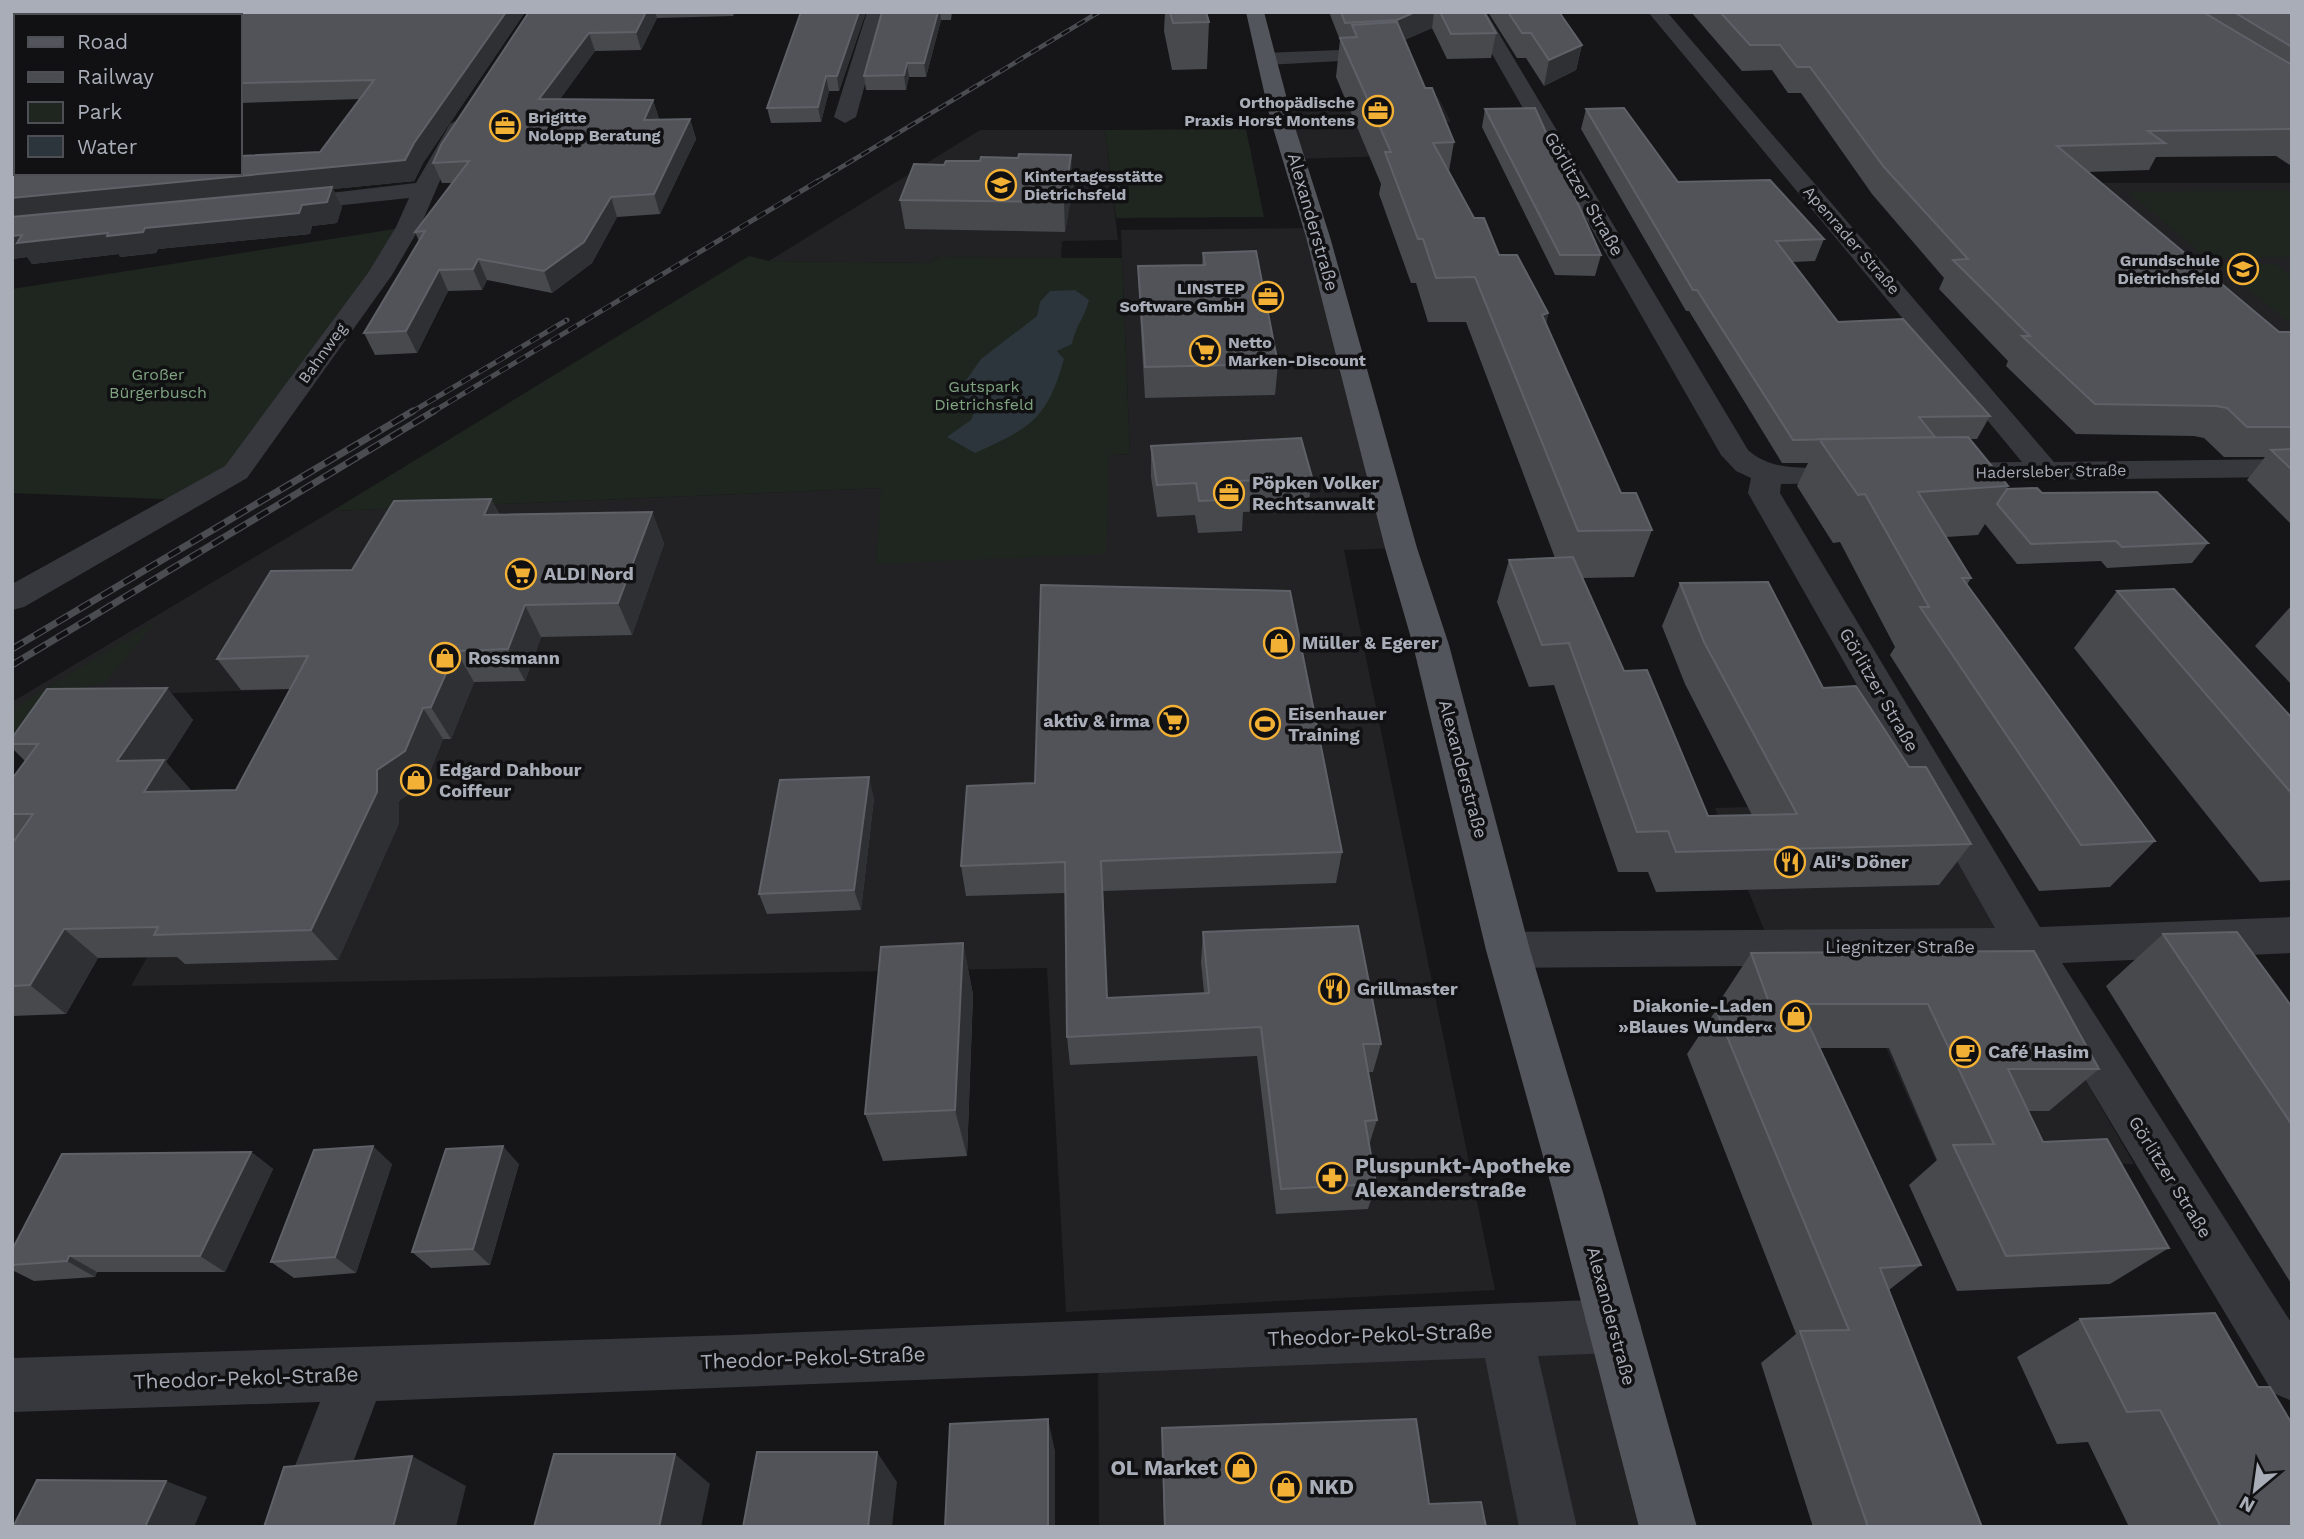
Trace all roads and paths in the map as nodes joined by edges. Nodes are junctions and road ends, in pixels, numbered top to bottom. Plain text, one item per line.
1 (876, 12) edge
2 (1255, 12) edge
3 (1477, 12) edge
4 (1657, 12) edge
5 (1390, 54) edge
6 (1266, 59) junction
7 (475, 102) edge
8 (845, 117) dead end
9 (427, 189) junction
10 (262, 206) edge
11 (2292, 468) edge
12 (2045, 470) junction
13 (1768, 473) junction
14 (1880, 473) edge
15 (1921, 473) edge
16 (12, 599) edge
17 (2292, 935) edge
18 (2028, 946) junction
19 (1507, 950) junction
20 (1614, 1326) junction
21 (1506, 1330) junction
22 (358, 1374) junction
23 (2292, 1374) edge
24 (12, 1385) edge
25 (300, 1527) edge
26 (1548, 1527) edge
27 (1668, 1527) edge

1 - 8 street
2 - 6 main road, Alexanderstraße
3 - 13 street, Görlitzer Straße
4 - 12 street, Apenrader Straße
5 - 6 street
6 - 19 main road, Alexanderstraße
7 - 9 street, Bahnweg
9 - 10 street
9 - 16 street, Bahnweg
11 - 12 street, Hadersleber Straße
12 - 15 street, Hadersleber Straße
13 - 14 street
13 - 18 street, Görlitzer Straße
17 - 18 street, Liegnitzer Straße
18 - 19 street, Liegnitzer Straße
18 - 23 street, Görlitzer Straße
19 - 20 main road, Alexanderstraße
20 - 21 street, Theodor-Pekol-Straße
20 - 27 main road, Alexanderstraße
21 - 22 street, Theodor-Pekol-Straße
21 - 26 street
22 - 24 street, Theodor-Pekol-Straße
22 - 25 street

